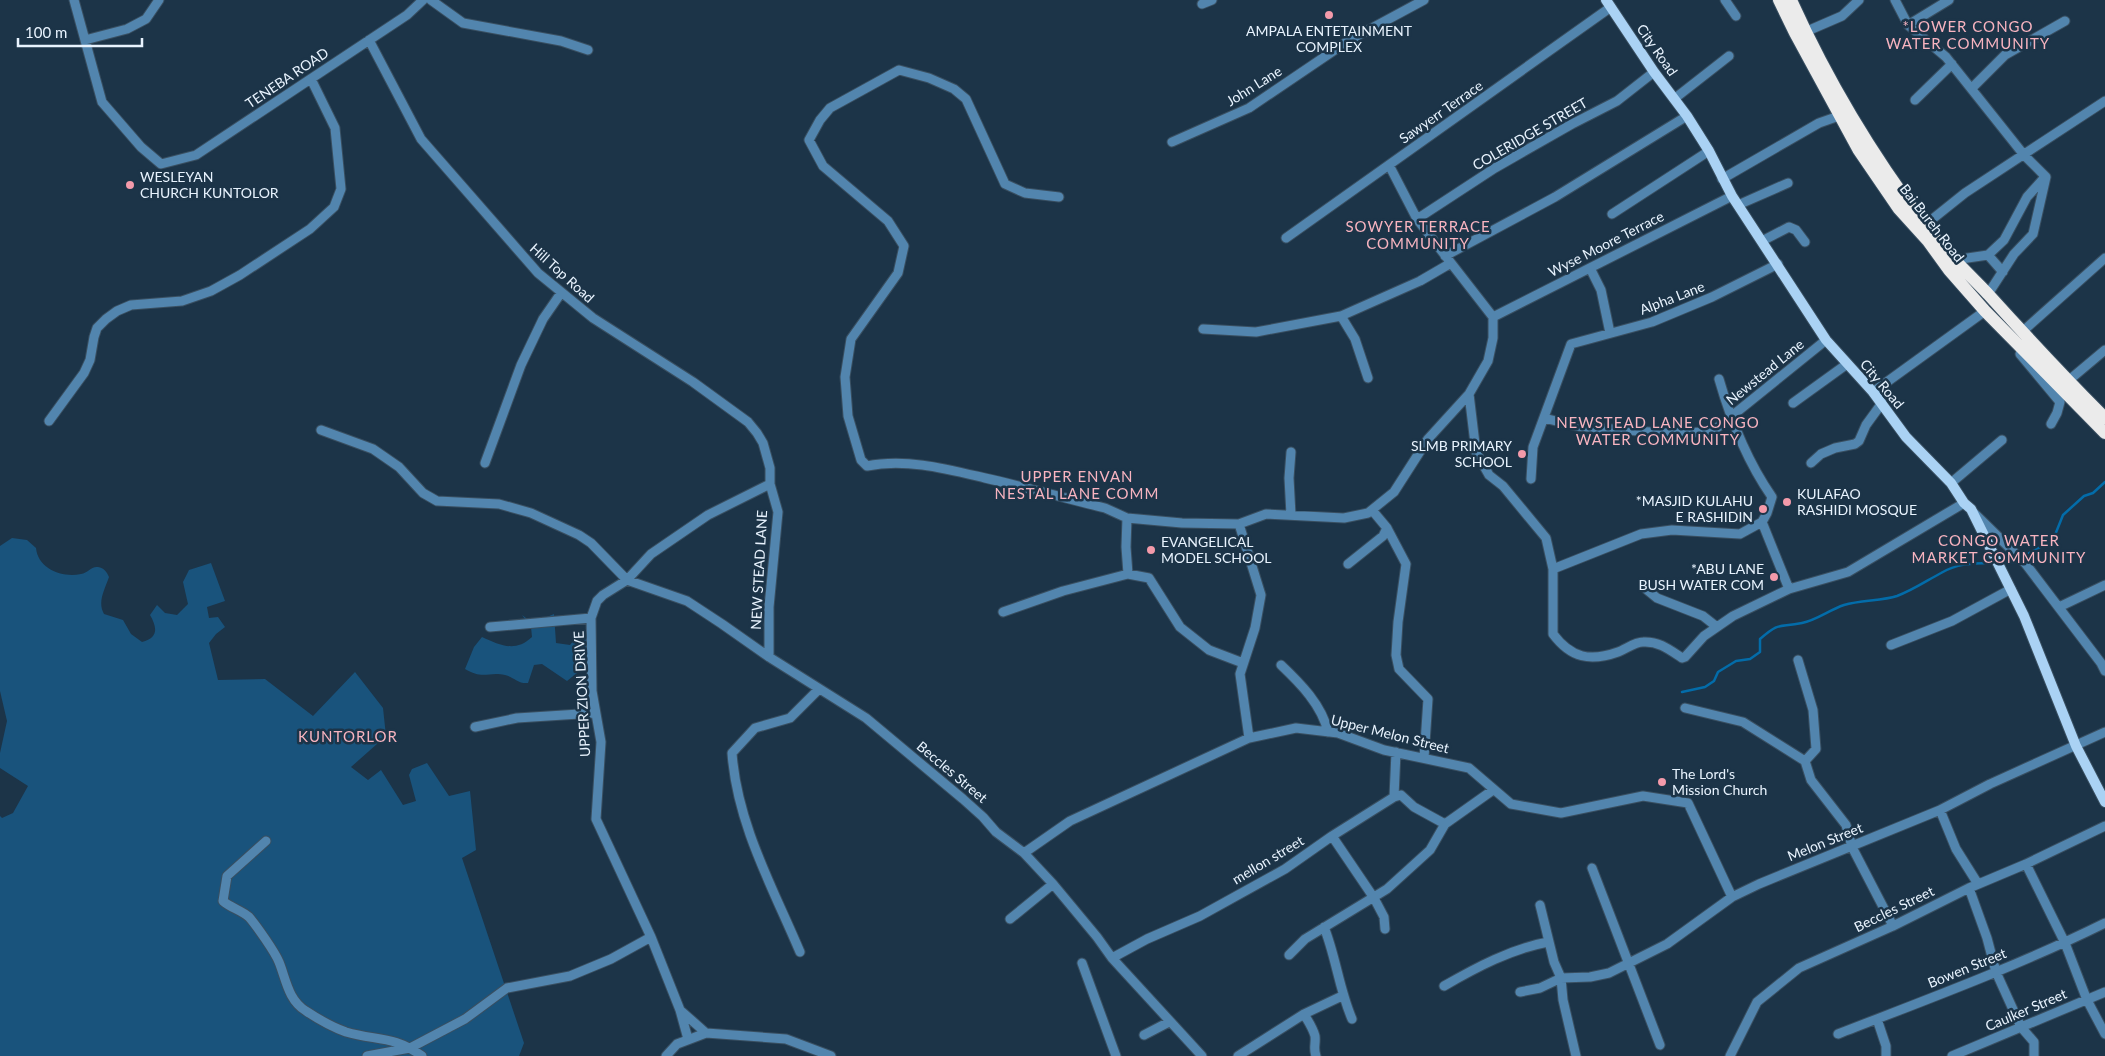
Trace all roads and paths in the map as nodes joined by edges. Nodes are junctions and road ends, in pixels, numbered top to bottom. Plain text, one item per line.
1 (74, 0) edge
2 (159, 0) edge
3 (423, 0) edge
4 (432, 0) edge
5 (1212, 0) edge
6 (1424, 0) edge
7 (1725, 0) edge
8 (1779, 0) edge
9 (1791, 0) edge
10 (1859, 0) edge
11 (1895, 0) edge
12 (1948, 0) edge
13 (1202, 4) dead end
14 (1608, 4) edge
15 (1736, 16) dead end
16 (2065, 21) dead end
17 (1908, 25) junction
18 (1806, 32) junction
19 (85, 40) junction
20 (370, 40) junction
21 (588, 50) dead end
22 (1729, 56) dead end
23 (1952, 64) junction
24 (1654, 72) junction
25 (311, 79) junction
26 (1972, 88) junction
27 (1674, 99) junction
28 (1915, 100) dead end
29 (2105, 101) edge
30 (1687, 116) junction
31 (1839, 116) junction
32 (1172, 142) dead end
33 (1709, 151) junction
34 (2024, 155) junction
35 (1389, 165) junction
36 (2046, 177) junction
37 (1722, 179) junction
38 (1788, 183) dead end
39 (1059, 196) dead end
40 (1735, 200) junction
41 (1612, 214) dead end
42 (1417, 218) junction
43 (1925, 225) junction
44 (1286, 238) dead end
45 (1762, 241) junction
46 (1805, 242) dead end
47 (1988, 255) junction
48 (2105, 258) edge
49 (1448, 259) junction
50 (1954, 260) junction
51 (1778, 264) junction
52 (1590, 268) junction
53 (2003, 272) junction
54 (561, 292) junction
55 (1988, 294) junction
56 (1983, 313) junction
57 (1341, 316) junction
58 (1493, 317) junction
59 (1203, 329) dead end
60 (2023, 331) junction
61 (1610, 333) junction
62 (1826, 340) junction
63 (2105, 350) edge
64 (1847, 364) junction
65 (1368, 378) dead end
66 (1719, 379) dead end
67 (2068, 381) junction
68 (1873, 392) junction
69 (1469, 394) junction
70 (1792, 403) dead end
71 (1882, 403) junction
72 (1544, 418) junction
73 (1731, 418) junction
74 (2105, 418) edge
75 (49, 420) dead end
76 (2051, 424) dead end
77 (321, 430) dead end
78 (2105, 433) edge
79 (2002, 440) dead end
80 (1291, 452) dead end
81 (485, 463) dead end
82 (1811, 463) dead end
83 (1531, 479) dead end
84 (1951, 483) junction
85 (770, 484) junction
86 (1967, 506) junction
87 (1372, 510) junction
88 (1291, 515) junction
89 (1127, 518) junction
90 (1762, 522) junction
91 (1239, 524) junction
92 (1386, 528) junction
93 (1348, 564) dead end
94 (1553, 569) junction
95 (1128, 574) junction
96 (627, 580) junction
97 (2105, 585) edge
98 (1646, 589) dead end
99 (1788, 589) junction
100 (2010, 589) junction
101 (2059, 607) junction
102 (1003, 612) dead end
103 (591, 618) junction
104 (490, 627) dead end
105 (1716, 627) junction
106 (1891, 645) dead end
107 (769, 657) junction
108 (1798, 660) dead end
109 (1243, 664) junction
110 (1281, 665) dead end
111 (2104, 665) edge
112 (820, 689) junction
113 (1686, 708) dead end
114 (595, 713) junction
115 (475, 727) dead end
116 (1328, 732) junction
117 (2105, 732) edge
118 (1249, 738) junction
119 (2076, 746) junction
120 (1396, 752) junction
121 (1424, 758) junction
122 (1804, 761) junction
123 (1493, 790) junction
124 (1394, 797) junction
125 (2105, 802) edge
126 (1940, 810) junction
127 (1445, 824) junction
128 (2105, 826) edge
129 (1332, 836) junction
130 (266, 841) dead end
131 (1852, 847) junction
132 (1024, 853) junction
133 (2026, 864) junction
134 (1592, 868) dead end
135 (1053, 884) junction
136 (1973, 886) junction
137 (1732, 897) junction
138 (1374, 898) junction
139 (1540, 905) dead end
140 (1010, 919) dead end
141 (2105, 923) edge
142 (1893, 926) junction
143 (1324, 927) junction
144 (1385, 929) dead end
145 (652, 937) junction
146 (1548, 942) junction
147 (2065, 943) junction
148 (800, 952) dead end
149 (1289, 955) dead end
150 (1112, 958) junction
151 (1630, 962) junction
152 (1082, 963) dead end
153 (1996, 972) junction
154 (1561, 978) junction
155 (1444, 986) dead end
156 (1520, 992) dead end
157 (2105, 992) edge
158 (1342, 996) junction
159 (2087, 1000) junction
160 (680, 1010) junction
161 (1304, 1014) junction
162 (1352, 1019) dead end
163 (1877, 1019) junction
164 (1169, 1022) junction
165 (2021, 1028) junction
166 (706, 1033) junction
167 (1838, 1034) dead end
168 (2105, 1034) edge
169 (1144, 1035) dead end
170 (688, 1039) junction
171 (1660, 1045) dead end
172 (410, 1048) junction
173 (1955, 1055) edge
174 (367, 1056) edge
175 (422, 1056) edge
176 (666, 1056) edge
177 (831, 1056) edge
178 (1116, 1056) edge
179 (1202, 1056) edge
180 (1238, 1056) edge
181 (1316, 1056) edge
182 (1576, 1056) edge
183 (1730, 1056) edge
184 (1886, 1056) edge
185 (2034, 1056) edge

1 - 19 street
2 - 19 street
3 - 20 street, TENEBA ROAD
4 - 21 street
5 - 13 street
6 - 32 street, John Lane
7 - 15 street
8 - 31 highway, Bai Bureh Road
9 - 18 highway, Bai Bureh Road
10 - 18 street
11 - 17 street
12 - 17 street
14 - 24 main road, City Road
14 - 35 street, Sawyerr Terrace
16 - 26 street
17 - 23 street
18 - 43 highway, Bai Bureh Road
19 - 25 street, TENEBA ROAD
20 - 25 street, TENEBA ROAD
20 - 54 street, Hill Top Road
22 - 27 street
23 - 26 street
23 - 28 street
24 - 27 main road, City Road
24 - 42 street, COLERIDGE STREET
25 - 75 street
26 - 34 street
27 - 30 main road, City Road
29 - 34 street
30 - 33 main road, City Road
30 - 49 street
31 - 37 street
31 - 56 highway, Bai Bureh Road
33 - 37 main road, City Road
33 - 41 street
34 - 36 street
34 - 43 street
35 - 42 street
35 - 44 street, Sawyerr Terrace
36 - 47 street
36 - 53 street
37 - 40 main road, City Road
38 - 40 street, Wyse Moore Terrace
39 - 89 street
40 - 45 main road, City Road
40 - 52 street, Wyse Moore Terrace
42 - 49 street
43 - 50 highway, Bai Bureh Road
45 - 46 street
45 - 51 main road, City Road
47 - 50 street
47 - 53 street
48 - 60 street
49 - 57 street
49 - 58 street
50 - 55 highway, Bai Bureh Road
51 - 61 street, Alpha Lane
51 - 62 main road, City Road
52 - 58 street, Wyse Moore Terrace
52 - 61 street
53 - 55 street
54 - 81 street
54 - 85 street, Hill Top Road
55 - 60 highway, Bai Bureh Road
56 - 68 street
56 - 76 street
56 - 78 highway, Bai Bureh Road
57 - 59 street
57 - 65 street
58 - 69 street
60 - 67 highway, Bai Bureh Road
61 - 72 street, Alpha Lane
62 - 64 main road, City Road
62 - 73 street, Newstead Lane
63 - 67 street
64 - 68 main road, City Road
64 - 70 street
66 - 73 street
67 - 74 highway, Bai Bureh Road
68 - 71 main road, City Road
69 - 87 street
69 - 94 street
71 - 82 street
71 - 84 main road, City Road
72 - 73 street, Newstead Lane
72 - 83 street
73 - 90 street
77 - 96 street
79 - 84 street
80 - 88 street
84 - 86 main road, City Road
85 - 96 street, UPPER ZION DRIVE
85 - 107 street, NEW STEAD LANE
86 - 99 street
86 - 100 main road, City Road
86 - 101 street
87 - 88 street
87 - 92 street
88 - 91 street
89 - 91 street
89 - 95 street
90 - 94 street
90 - 99 street
91 - 109 street
92 - 93 street
92 - 121 street
94 - 105 street
95 - 102 street
95 - 109 street
96 - 103 street, UPPER ZION DRIVE
96 - 107 street, Beccles Street
97 - 101 street
98 - 105 street
99 - 105 street
100 - 106 street
100 - 119 main road, City Road
101 - 111 street
103 - 104 street
103 - 114 street, UPPER ZION DRIVE
107 - 112 street, Beccles Street
108 - 122 street
109 - 118 street
110 - 116 street
112 - 132 street, Beccles Street
112 - 148 street
113 - 122 street
114 - 115 street
114 - 145 street, UPPER ZION DRIVE
116 - 118 street, Upper Melon Street
116 - 120 street, Upper Melon Street
117 - 119 street, Melon Street
118 - 132 street, Upper Melon Street
119 - 125 main road, City Road
119 - 126 street, Melon Street
120 - 121 street, Upper Melon Street
120 - 124 street
121 - 123 street, Upper Melon Street
122 - 131 street
123 - 127 street
123 - 137 street, Upper Melon Street
124 - 127 street
124 - 129 street, mellon street
126 - 131 street, Melon Street
126 - 136 street
127 - 138 street
128 - 133 street, Beccles Street
129 - 138 street
129 - 150 street, mellon street
130 - 172 street
131 - 137 street, Melon Street
131 - 142 street
132 - 135 street, Beccles Street
133 - 136 street, Beccles Street
133 - 147 street
134 - 151 street
135 - 140 street
135 - 150 street, Beccles Street
136 - 142 street, Beccles Street
136 - 153 street
137 - 151 street, Melon Street
138 - 143 street
138 - 144 street
139 - 146 street
141 - 147 street, Bowen Street
142 - 183 street, Beccles Street
143 - 149 street
143 - 158 street
145 - 160 street, UPPER ZION DRIVE
145 - 172 street
146 - 154 street
146 - 155 street
147 - 153 street, Bowen Street
147 - 159 street
150 - 164 street, Beccles Street
151 - 154 street, Melon Street
151 - 171 street
152 - 178 street
153 - 163 street, Bowen Street
153 - 165 street
154 - 156 street
154 - 182 street
157 - 159 street, Caulker Street
158 - 161 street
158 - 162 street
159 - 165 street, Caulker Street
159 - 168 street
160 - 166 street
160 - 170 street, UPPER ZION DRIVE
161 - 180 street
161 - 181 street
163 - 167 street, Bowen Street
163 - 184 street
164 - 169 street
164 - 179 street, Beccles Street
165 - 173 street, Caulker Street
165 - 185 street
166 - 170 street
166 - 177 street
170 - 176 street
172 - 174 street
172 - 175 street

